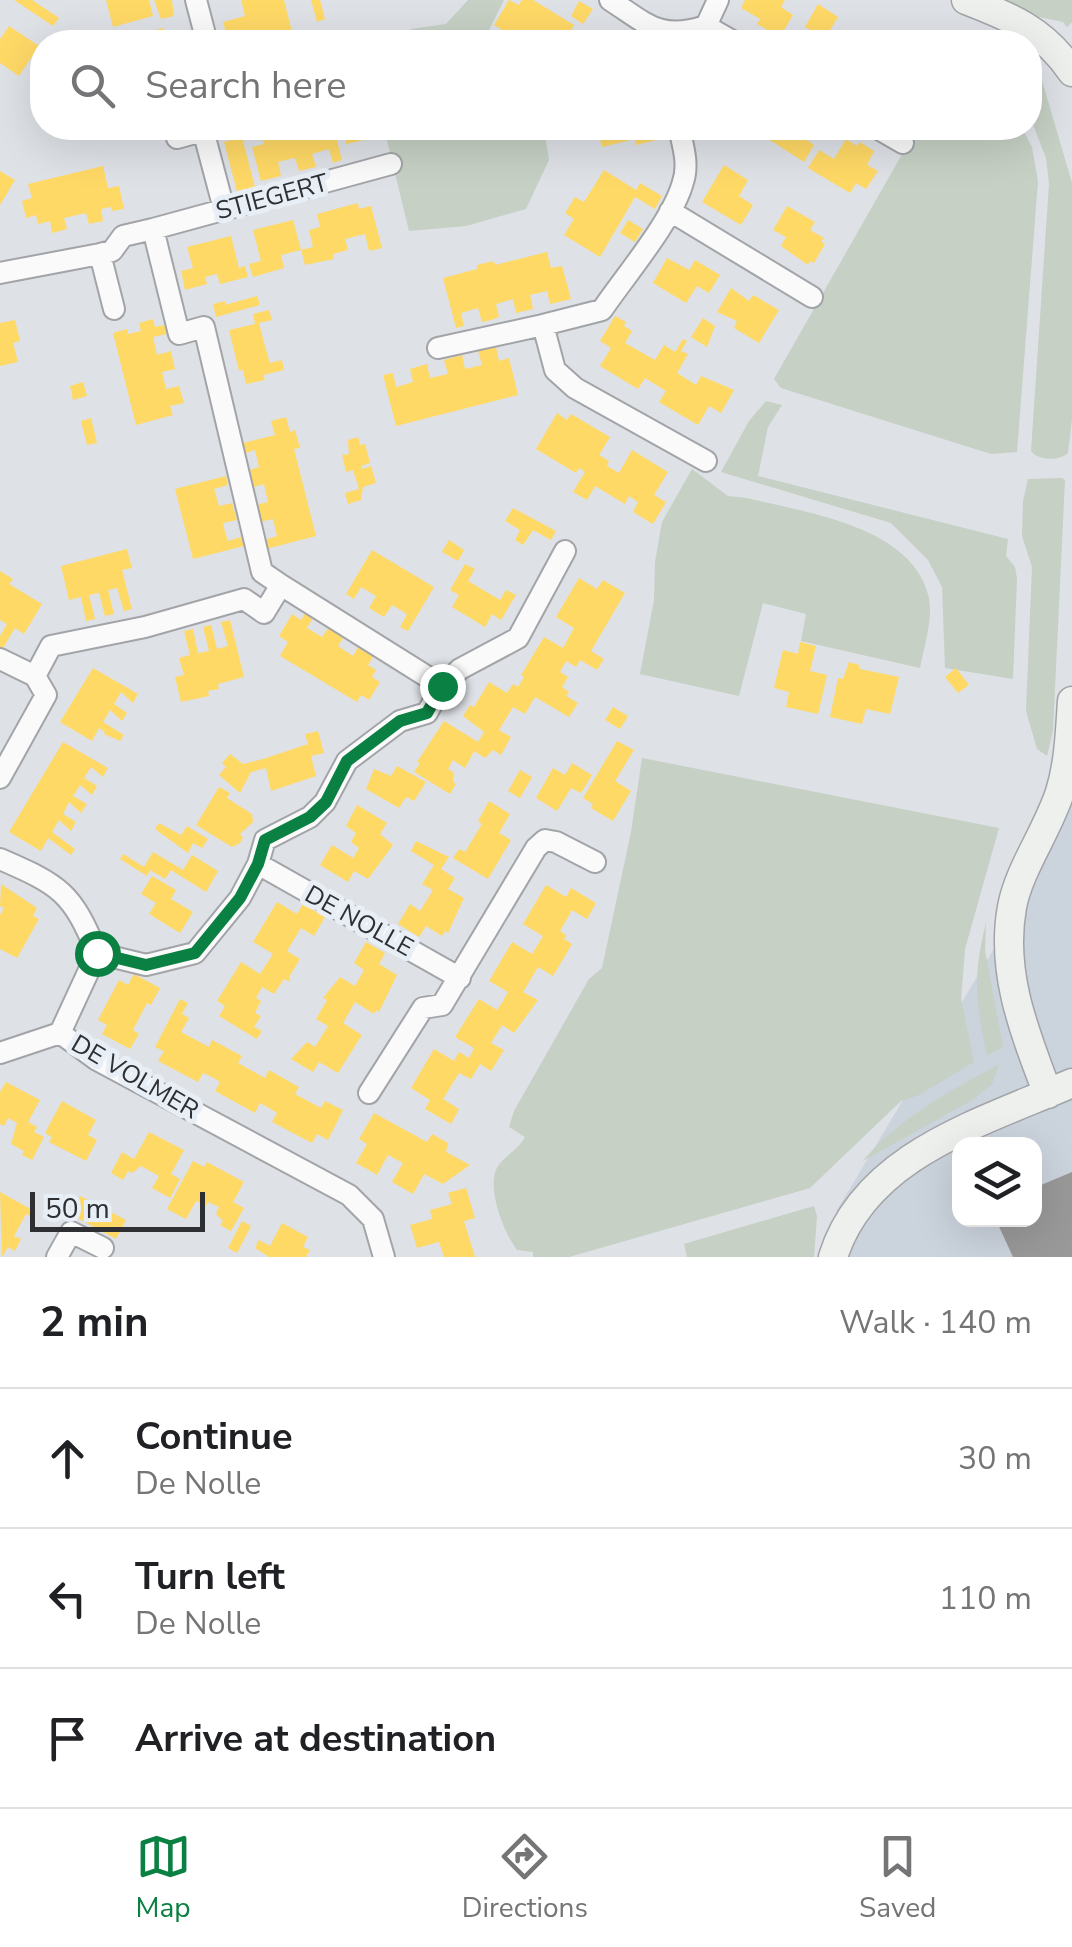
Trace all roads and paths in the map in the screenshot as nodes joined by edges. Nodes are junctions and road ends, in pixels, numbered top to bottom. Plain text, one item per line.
1 (196, 0) edge
2 (610, 0) edge
3 (718, 0) edge
4 (966, 0) edge
5 (706, 26) junction
6 (204, 30) edge
7 (649, 30) edge
8 (694, 30) edge
9 (713, 30) edge
10 (1031, 30) edge
11 (1042, 40) edge
12 (1072, 72) edge
13 (210, 140) edge
14 (682, 140) edge
15 (898, 140) edge
16 (903, 143) dead end
17 (391, 164) dead end
18 (224, 210) junction
19 (670, 211) junction
20 (154, 229) junction
21 (100, 254) junction
22 (0, 273) edge
23 (812, 297) dead end
24 (114, 309) dead end
25 (543, 325) junction
26 (438, 348) dead end
27 (706, 461) dead end
28 (565, 550) dead end
29 (281, 585) junction
30 (0, 659) edge
31 (35, 676) junction
32 (442, 686) junction
33 (1072, 700) edge
34 (0, 778) edge
35 (0, 859) edge
36 (595, 862) dead end
37 (258, 864) junction
38 (97, 953) junction
39 (460, 978) junction
40 (60, 1033) junction
41 (0, 1052) edge
42 (1060, 1089) edge
43 (369, 1093) dead end
44 (103, 1248) dead end
45 (57, 1257) edge
46 (384, 1257) edge
47 (833, 1257) edge

1 - 6 street
2 - 7 street
3 - 5 street
4 - 10 street
5 - 8 street
5 - 9 street
11 - 12 street
13 - 18 street
14 - 19 street
15 - 16 street
17 - 18 street, STIEGERT
18 - 20 street, STIEGERT
19 - 23 street
19 - 25 street
20 - 21 street, STIEGERT
20 - 29 street
21 - 22 street, STIEGERT
21 - 24 street
25 - 26 street
25 - 27 street
28 - 32 street
29 - 31 street
29 - 32 street
30 - 31 street
31 - 34 street
32 - 37 street
33 - 42 street
35 - 38 street
36 - 39 street
37 - 38 street
37 - 39 street, DE NOLLE
38 - 40 street, DE VOLMER
39 - 43 street
40 - 41 street
40 - 46 street, DE VOLMER
42 - 47 street
44 - 45 street

